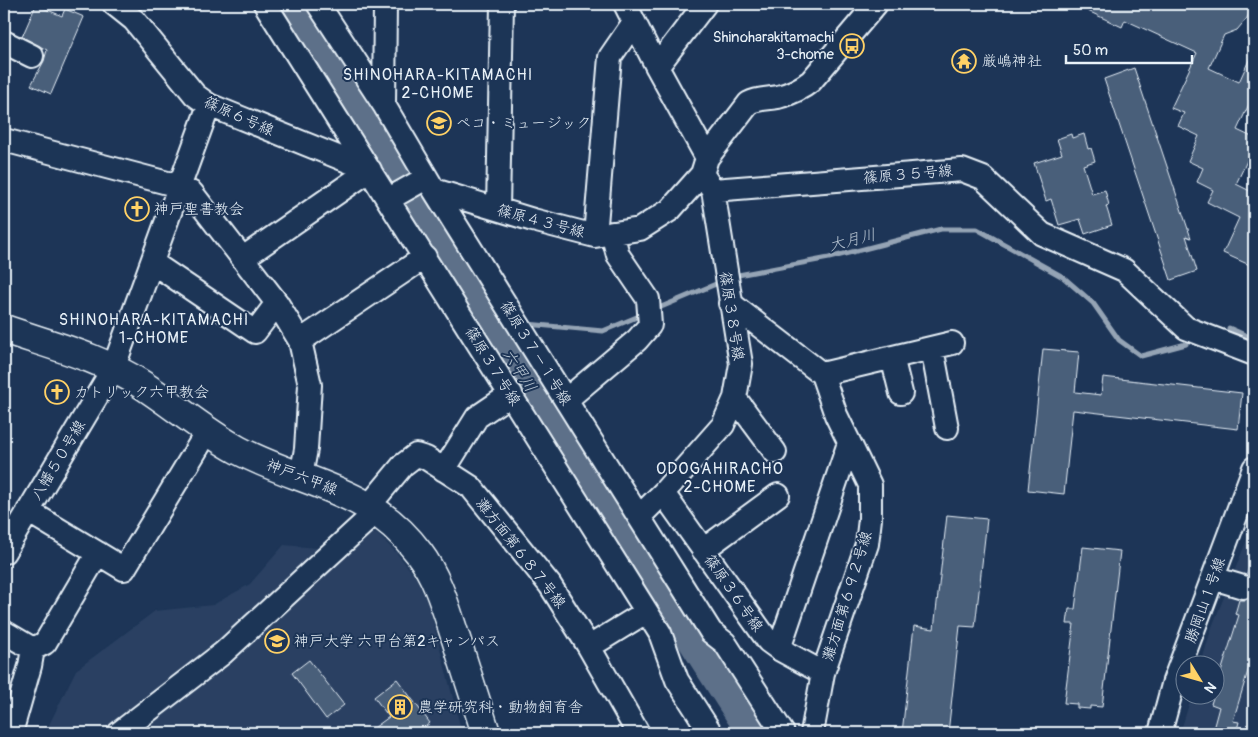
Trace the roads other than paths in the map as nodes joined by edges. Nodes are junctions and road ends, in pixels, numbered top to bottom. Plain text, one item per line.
1 (114, 4) edge
2 (265, 4) edge
3 (318, 4) edge
4 (385, 4) edge
5 (502, 4) edge
6 (705, 4) edge
7 (876, 4) edge
8 (630, 13) edge
9 (4, 42) edge
10 (32, 56) dead end
11 (657, 67) junction
12 (209, 105) junction
13 (384, 105) junction
14 (4, 140) edge
15 (370, 170) junction
16 (707, 174) junction
17 (430, 184) junction
18 (179, 186) junction
19 (389, 199) junction
20 (498, 209) junction
21 (603, 235) junction
22 (425, 257) junction
23 (243, 258) junction
24 (153, 263) junction
25 (277, 303) junction
26 (730, 303) junction
27 (4, 329) edge
28 (300, 340) junction
29 (1254, 354) edge
30 (892, 357) junction
31 (113, 369) junction
32 (822, 374) junction
33 (901, 393) dead end
34 (511, 394) junction
35 (735, 398) junction
36 (566, 400) junction
37 (947, 428) dead end
38 (207, 432) junction
39 (850, 443) junction
40 (775, 452) dead end
41 (1254, 468) edge
42 (444, 470) junction
43 (301, 476) junction
44 (663, 493) junction
45 (778, 495) dead end
46 (373, 508) junction
47 (28, 511) junction
48 (639, 517) junction
49 (704, 550) junction
50 (4, 552) edge
51 (98, 553) junction
52 (1213, 578) junction
53 (1243, 588) dead end
54 (646, 612) junction
55 (4, 632) edge
56 (589, 647) junction
57 (33, 649) junction
58 (779, 649) junction
59 (823, 673) junction
60 (11, 733) edge
61 (120, 733) edge
62 (486, 733) edge
63 (638, 733) edge
64 (711, 733) edge
65 (783, 733) edge
66 (812, 733) edge
67 (1160, 733) edge

1 - 12 street, 篠原６号線
2 - 15 street, 篠原３７号線
3 - 13 street, 篠原３７－１号線
4 - 13 street
5 - 20 street
6 - 11 street
7 - 16 street, 篠原４３号線
8 - 11 street, 篠原３８号線
8 - 21 street
9 - 10 street
11 - 16 street, 篠原３８号線
12 - 15 street, 篠原６号線
12 - 18 street, 八幡５０号線
13 - 17 street, 篠原３７－１号線
14 - 18 street
15 - 19 street, 篠原３７号線
15 - 23 street
16 - 21 street, 篠原４３号線
16 - 26 street, 篠原３８号線
16 - 29 street, 篠原３５号線
17 - 19 street
17 - 20 street, 篠原４３号線
17 - 36 street, 篠原３７－１号線
18 - 23 street
18 - 24 street, 八幡５０号線
19 - 22 street, 篠原３７号線
20 - 21 street, 篠原４３号線
21 - 36 street
22 - 28 street
22 - 34 street, 篠原３７号線
23 - 25 street
24 - 25 street
24 - 31 street, 八幡５０号線
25 - 28 street
26 - 32 street
26 - 35 street, 篠原３８号線
27 - 31 main road, 神戸六甲線
28 - 43 street
30 - 32 street
30 - 33 street
30 - 37 street
31 - 38 main road, 神戸六甲線
31 - 47 street, 八幡５０号線
32 - 39 street, 灘方面第６９２号線
34 - 42 street
34 - 54 street, 篠原３７号線
35 - 40 street
35 - 44 street, 篠原３８号線
36 - 48 street, 篠原３７－１号線
38 - 43 main road, 神戸六甲線
38 - 51 street
39 - 58 street
39 - 59 street, 灘方面第６９２号線
41 - 52 street, 勝岡山１号線
42 - 46 street, 灘方面第６８７号線
42 - 56 street, 灘方面第６８７号線
43 - 46 main road, 神戸六甲線
44 - 48 street, 篠原３８号線
44 - 49 street, 篠原３６号線
45 - 49 street
46 - 61 street
46 - 62 main road, 神戸六甲線
47 - 50 street, 八幡５０号線
47 - 51 street
48 - 65 street, 篠原３７－１号線
49 - 58 street, 篠原３６号線
51 - 57 street
52 - 53 street
52 - 67 street, 勝岡山１号線
54 - 56 street
54 - 64 street, 篠原３７号線
55 - 57 street
56 - 63 street, 灘方面第６８７号線
57 - 60 street
58 - 59 street, 篠原３６号線
59 - 66 street, 灘方面第６９２号線

